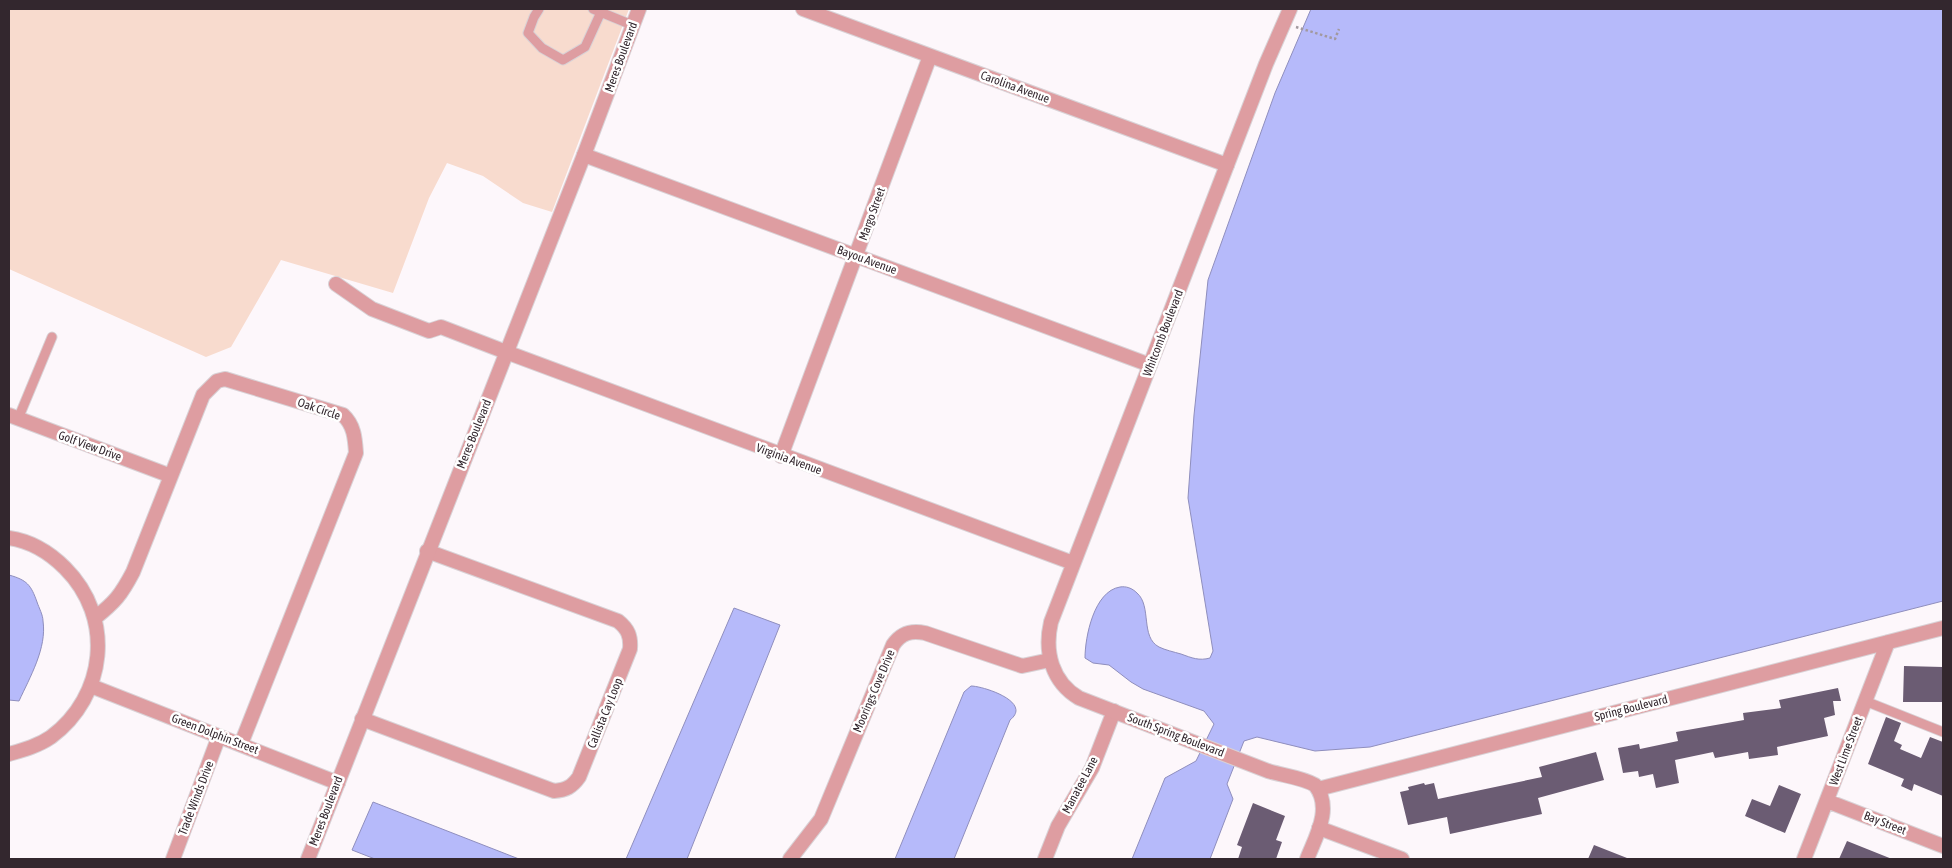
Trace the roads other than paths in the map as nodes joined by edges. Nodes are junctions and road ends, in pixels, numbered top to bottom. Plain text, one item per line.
1 (539, 9) edge
2 (639, 9) edge
3 (803, 9) edge
4 (1290, 9) edge
5 (597, 11) edge
6 (632, 25) junction
7 (930, 56) junction
8 (584, 155) junction
9 (1227, 165) junction
10 (856, 255) junction
11 (336, 284) dead end
12 (52, 336) dead end
13 (506, 352) junction
14 (1150, 365) junction
15 (14, 417) edge
16 (781, 456) junction
17 (171, 476) junction
18 (9, 538) edge
19 (427, 551) junction
20 (1074, 564) junction
21 (95, 618) junction
22 (1943, 628) edge
23 (1888, 642) junction
24 (1050, 660) junction
25 (91, 686) junction
26 (1865, 701) junction
27 (1114, 711) junction
28 (362, 719) junction
29 (1943, 732) edge
30 (220, 736) junction
31 (241, 744) junction
32 (9, 754) edge
33 (338, 783) junction
34 (1318, 789) junction
35 (1827, 801) junction
36 (1319, 828) junction
37 (1943, 846) edge
38 (173, 859) edge
39 (308, 859) edge
40 (790, 859) edge
41 (1045, 859) edge
42 (1307, 859) edge
43 (1402, 859) edge
44 (1804, 859) edge

1 - 5 lane
2 - 6 street, Meres Boulevard
3 - 7 street, Carolina Avenue
4 - 9 street, Whitcomb Boulevard
5 - 6 lane
6 - 8 street, Meres Boulevard
7 - 9 street, Carolina Avenue
7 - 10 street, Margo Street
8 - 10 street, Bayou Avenue
8 - 13 street, Meres Boulevard
9 - 14 street, Whitcomb Boulevard
10 - 14 street, Bayou Avenue
10 - 16 street, Margo Street
11 - 13 street, Virginia Avenue
12 - 15 lane
13 - 16 street, Virginia Avenue
13 - 19 street, Meres Boulevard
14 - 20 street, Whitcomb Boulevard
15 - 17 street, Golf View Drive
16 - 20 street, Virginia Avenue
17 - 21 street, Oak Circle
17 - 31 street, Oak Circle
18 - 21 street
19 - 28 street, Meres Boulevard
19 - 28 street, Callista Cay Loop
20 - 24 street, Whitcomb Boulevard
21 - 25 street
22 - 23 street, Spring Boulevard
23 - 26 street, West Lime Street
23 - 34 street, Spring Boulevard
24 - 27 street, South Spring Boulevard
24 - 40 street, Moorings Cove Drive
25 - 30 street, Green Dolphin Street
25 - 32 street
26 - 29 lane
26 - 35 street, West Lime Street
27 - 34 street, South Spring Boulevard
27 - 41 street, Manatee Lane
28 - 33 street, Meres Boulevard
30 - 31 street, Green Dolphin Street
30 - 38 street, Trade Winds Drive
31 - 33 street, Green Dolphin Street
33 - 39 street, Meres Boulevard
34 - 36 street
35 - 37 street, Bay Street
35 - 44 street, West Lime Street
36 - 42 street
36 - 43 street

